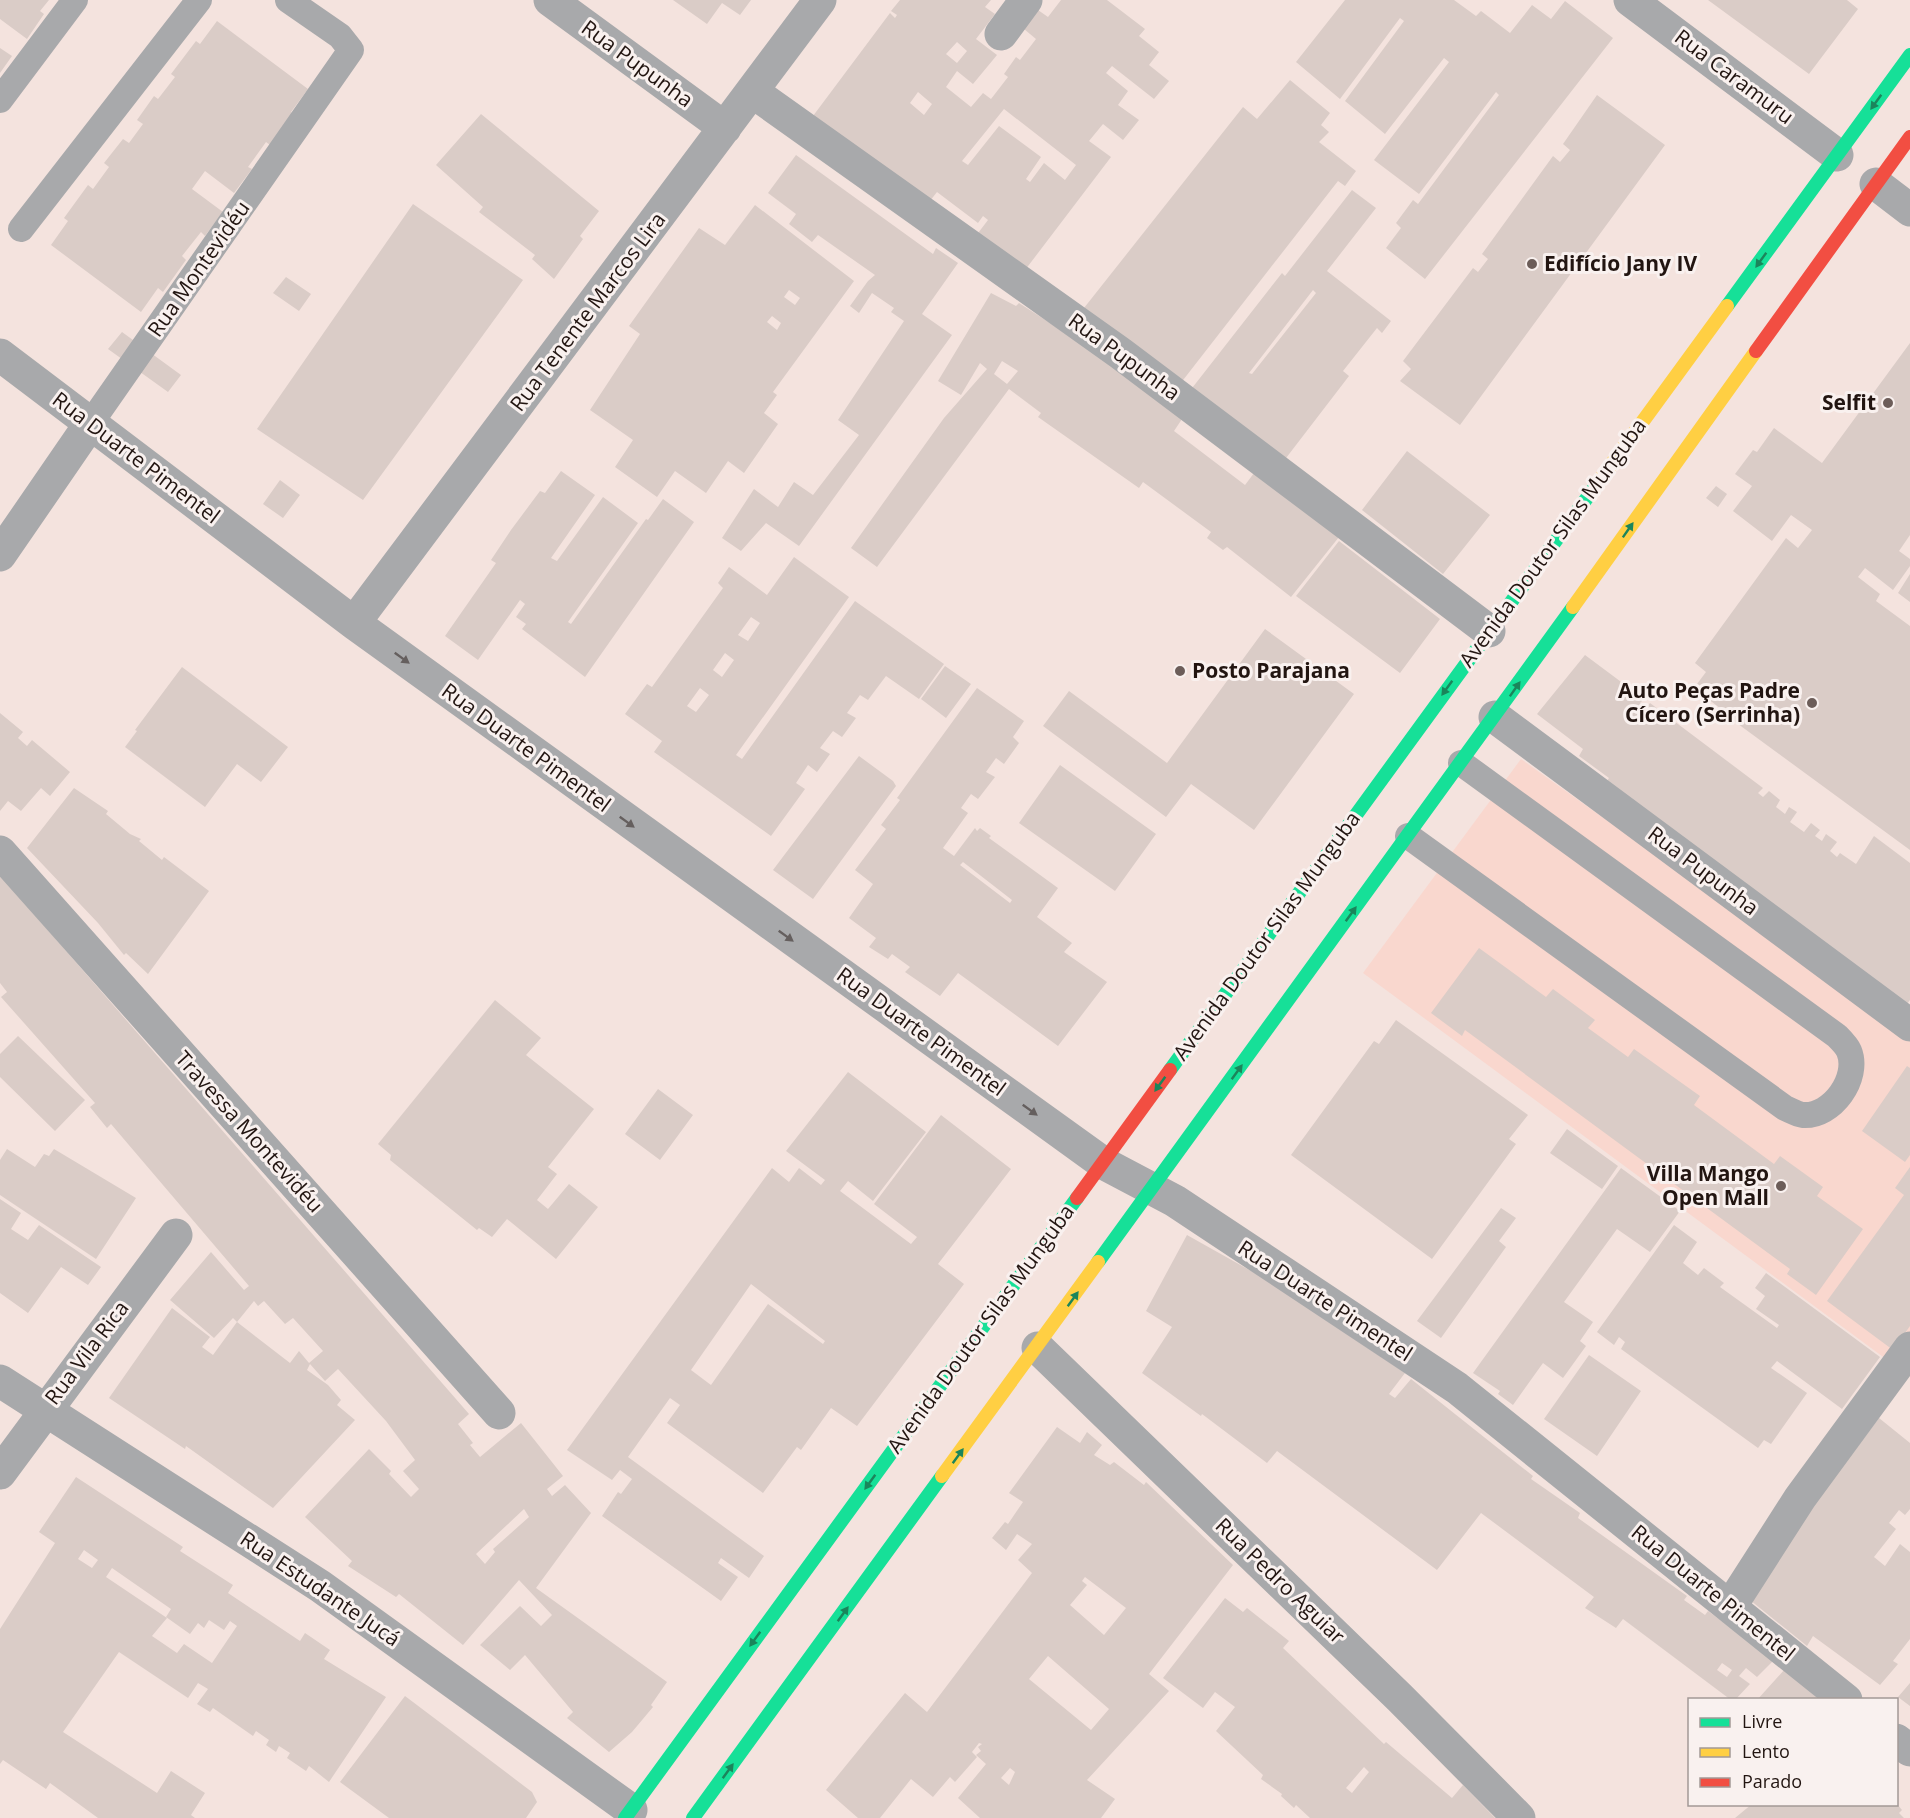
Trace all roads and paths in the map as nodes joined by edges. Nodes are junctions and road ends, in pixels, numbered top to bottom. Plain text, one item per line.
1 (75, 0) edge
2 (199, 0) edge
3 (288, 0) edge
4 (550, 0) edge
5 (820, 0) edge
6 (1026, 0) edge
7 (1630, 0) edge
8 (1001, 34) dead end
9 (1910, 55) edge
10 (753, 92) junction
11 (0, 100) edge
12 (725, 128) junction
13 (1910, 137) edge
14 (1837, 155) junction
15 (1876, 183) junction
16 (1910, 210) edge
17 (21, 229) dead end
18 (0, 355) edge
19 (90, 424) junction
20 (0, 555) edge
21 (354, 623) junction
22 (1489, 631) junction
23 (1495, 717) junction
24 (1461, 763) junction
25 (1408, 836) junction
26 (0, 852) edge
27 (1910, 1025) edge
28 (1103, 1163) junction
29 (1154, 1188) junction
30 (176, 1235) dead end
31 (1038, 1348) junction
32 (1910, 1348) edge
33 (0, 1381) edge
34 (45, 1410) junction
35 (499, 1413) dead end
36 (0, 1473) edge
37 (1730, 1607) junction
38 (1844, 1698) edge
39 (628, 1814) edge
40 (693, 1818) edge
41 (1519, 1818) edge

1 - 11 lane
2 - 17 lane
3 - 19 lane, Rua Montevidéu
4 - 12 street, Rua Pupunha
5 - 10 street, Rua Tenente Marcos Lira
6 - 8 street
7 - 14 street, Rua Caramuru
9 -> 14 main road, Avenida Doutor Silas Munguba
10 - 12 street, Rua Tenente Marcos Lira
10 - 22 street, Rua Pupunha
12 - 21 street, Rua Tenente Marcos Lira
13 - 15 main road
14 -> 22 main road, Avenida Doutor Silas Munguba
15 - 16 street
23 -> 15 main road
18 - 19 street, Rua Duarte Pimentel
19 - 20 street, Rua Montevidéu
19 - 21 street, Rua Duarte Pimentel
21 -> 28 street, Rua Duarte Pimentel
22 -> 28 main road, Avenida Doutor Silas Munguba
23 - 24 main road
23 - 27 street, Rua Pupunha
24 - 25 main road
24 - 25 lane
29 -> 25 main road
26 - 35 street, Travessa Montevidéu
28 - 29 street, Rua Duarte Pimentel
28 -> 39 main road, Avenida Doutor Silas Munguba
31 -> 29 main road
29 - 37 street, Rua Duarte Pimentel
30 - 34 street, Rua Vila Rica
40 -> 31 main road
31 - 41 street, Rua Pedro Aguiar
32 - 37 street
33 - 34 street, Rua Estudante Jucá
34 - 36 street, Rua Vila Rica
34 - 39 street, Rua Estudante Jucá
37 - 38 street, Rua Duarte Pimentel

